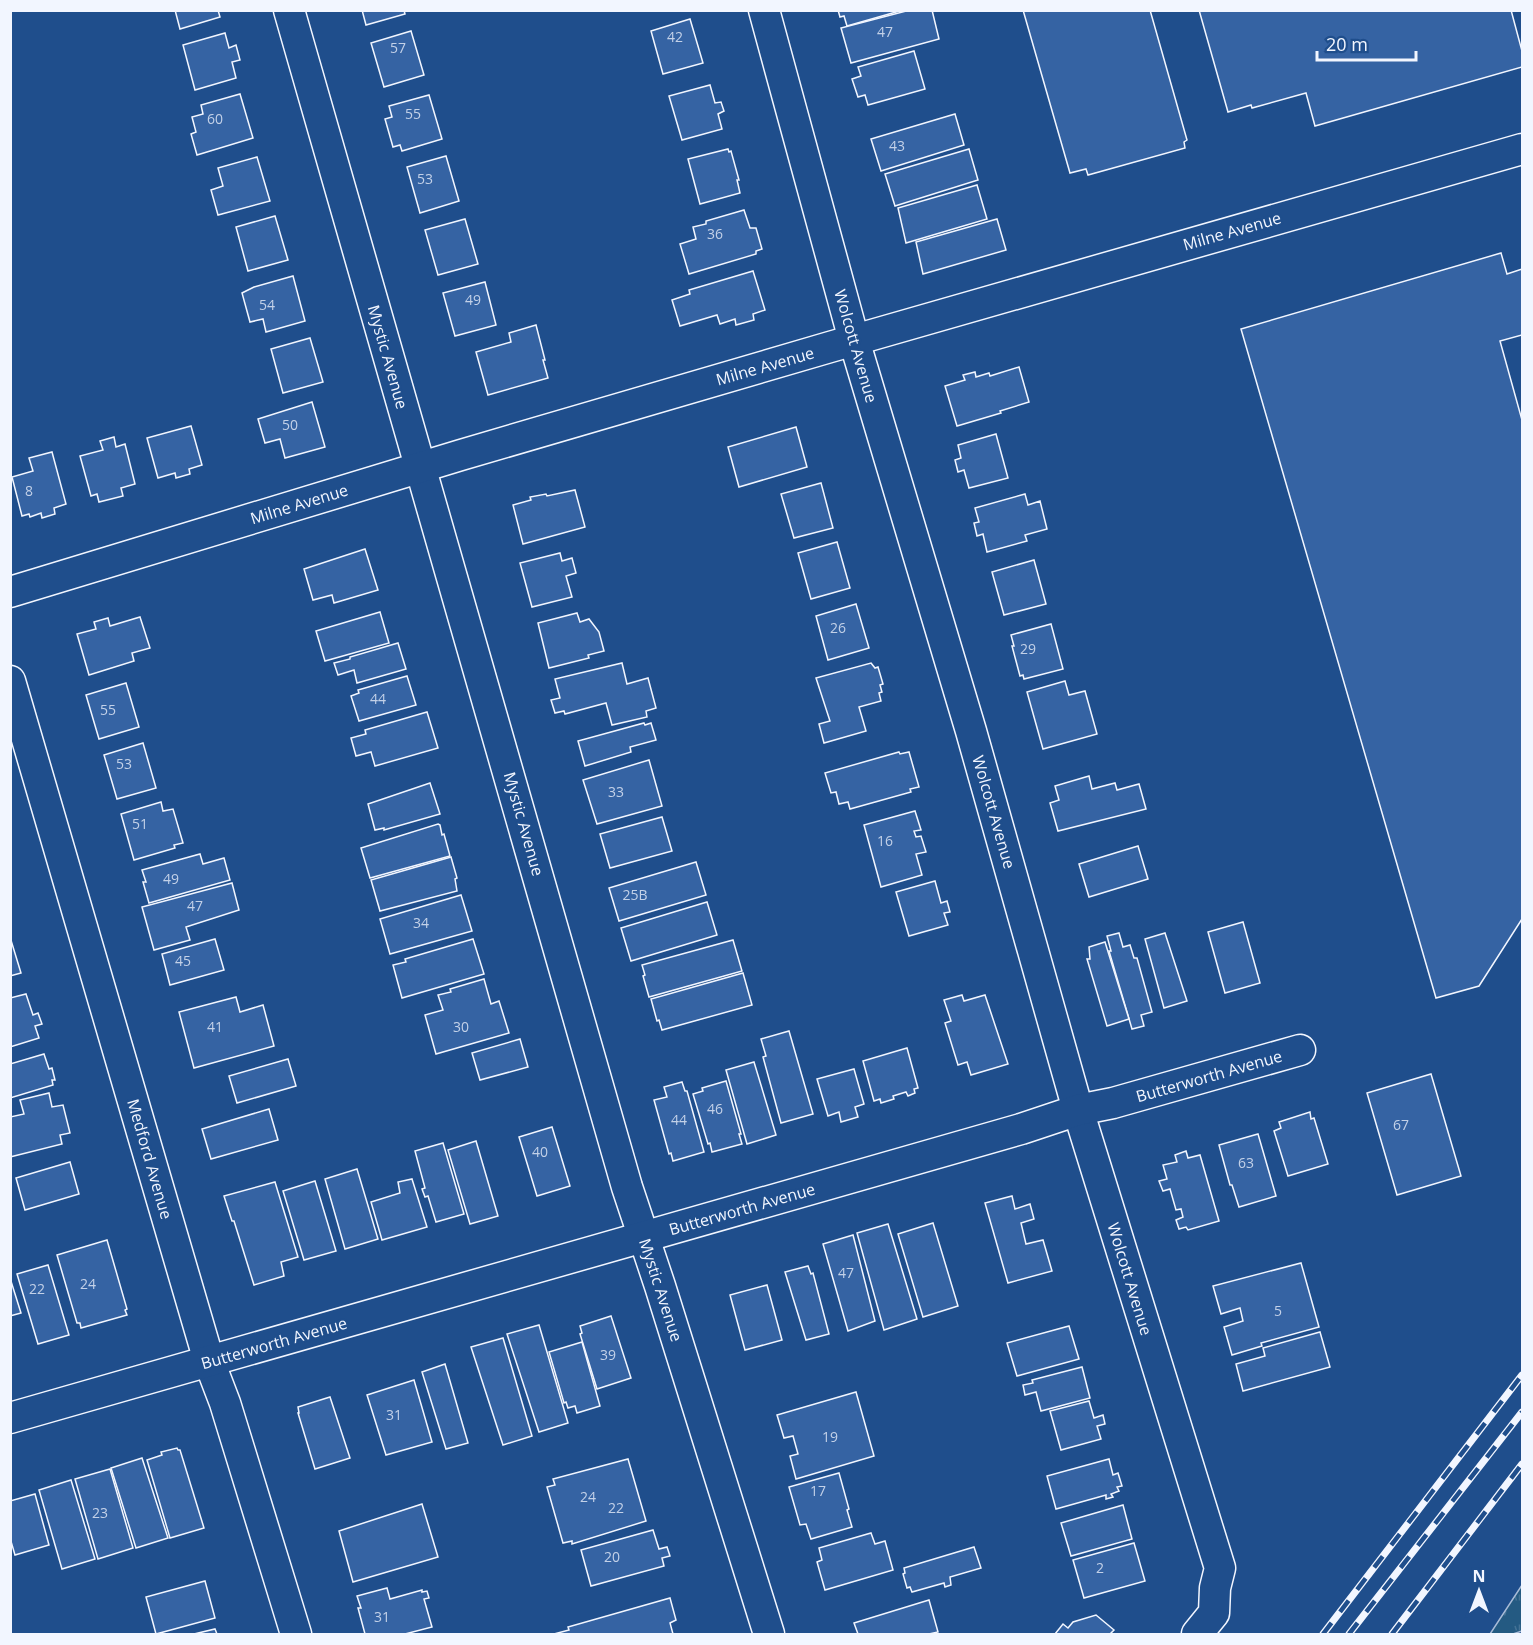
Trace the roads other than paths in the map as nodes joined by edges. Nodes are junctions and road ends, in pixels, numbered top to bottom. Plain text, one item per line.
1 (289, 10) edge
2 (764, 10) edge
3 (1522, 149) edge
4 (854, 340) junction
5 (420, 467) junction
6 (10, 592) edge
7 (10, 681) edge
8 (1300, 1050) dead end
9 (1078, 1110) junction
10 (643, 1237) junction
11 (209, 1361) junction
12 (10, 1418) edge
13 (1206, 1624) edge
14 (296, 1635) edge
15 (769, 1635) edge

1 - 5 street, Mystic Avenue
2 - 4 street, Wolcott Avenue
3 - 4 street, Milne Avenue
4 - 5 street, Milne Avenue
4 - 9 street, Wolcott Avenue
5 - 6 street, Milne Avenue
5 - 10 street, Mystic Avenue
7 - 11 street, Medford Avenue
8 - 9 street, Butterworth Avenue
9 - 10 street, Butterworth Avenue
9 - 13 street, Wolcott Avenue
10 - 11 street, Butterworth Avenue
10 - 15 street, Mystic Avenue
11 - 12 street, Butterworth Avenue
11 - 14 street, Medford Avenue

